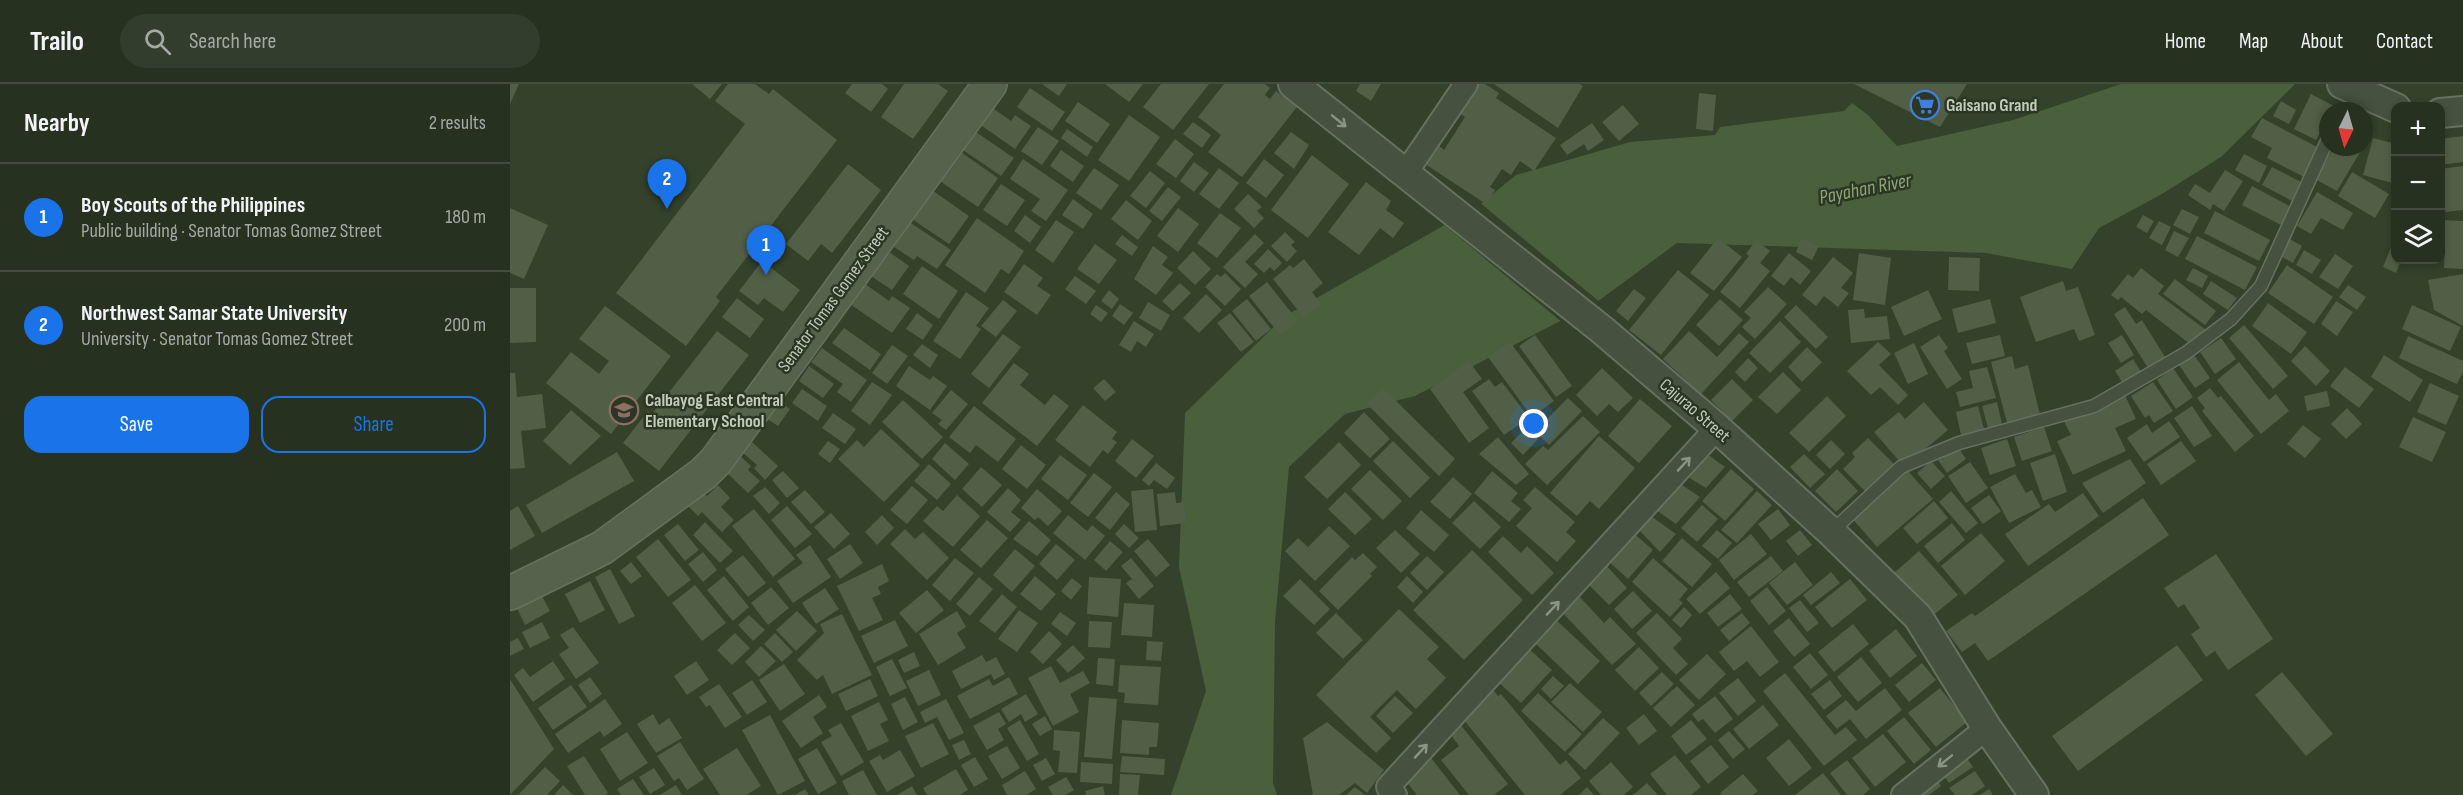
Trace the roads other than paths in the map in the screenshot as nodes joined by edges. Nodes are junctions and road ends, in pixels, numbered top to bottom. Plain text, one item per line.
1 (990, 84) edge
2 (1293, 84) edge
3 (1466, 84) edge
4 (2342, 84) edge
5 (2391, 106) edge
6 (2463, 111) edge
7 (2445, 113) edge
8 (2320, 156) edge
9 (1412, 180) junction
10 (1718, 428) junction
11 (1831, 532) junction
12 (510, 594) edge
13 (1987, 728) junction
14 (1395, 795) edge
15 (1903, 795) edge
16 (2034, 795) edge

1 - 12 main road, Senator Tomas Gomez Street
2 -> 9 street, Cajurao Street
3 - 9 street
4 - 5 street
6 - 7 street
8 - 11 lane
9 - 10 street, Cajurao Street
10 - 11 street, Cajurao Street
14 -> 10 street
11 - 13 street, Cajurao Street
13 -> 15 street
13 - 16 street, Cajurao Street

